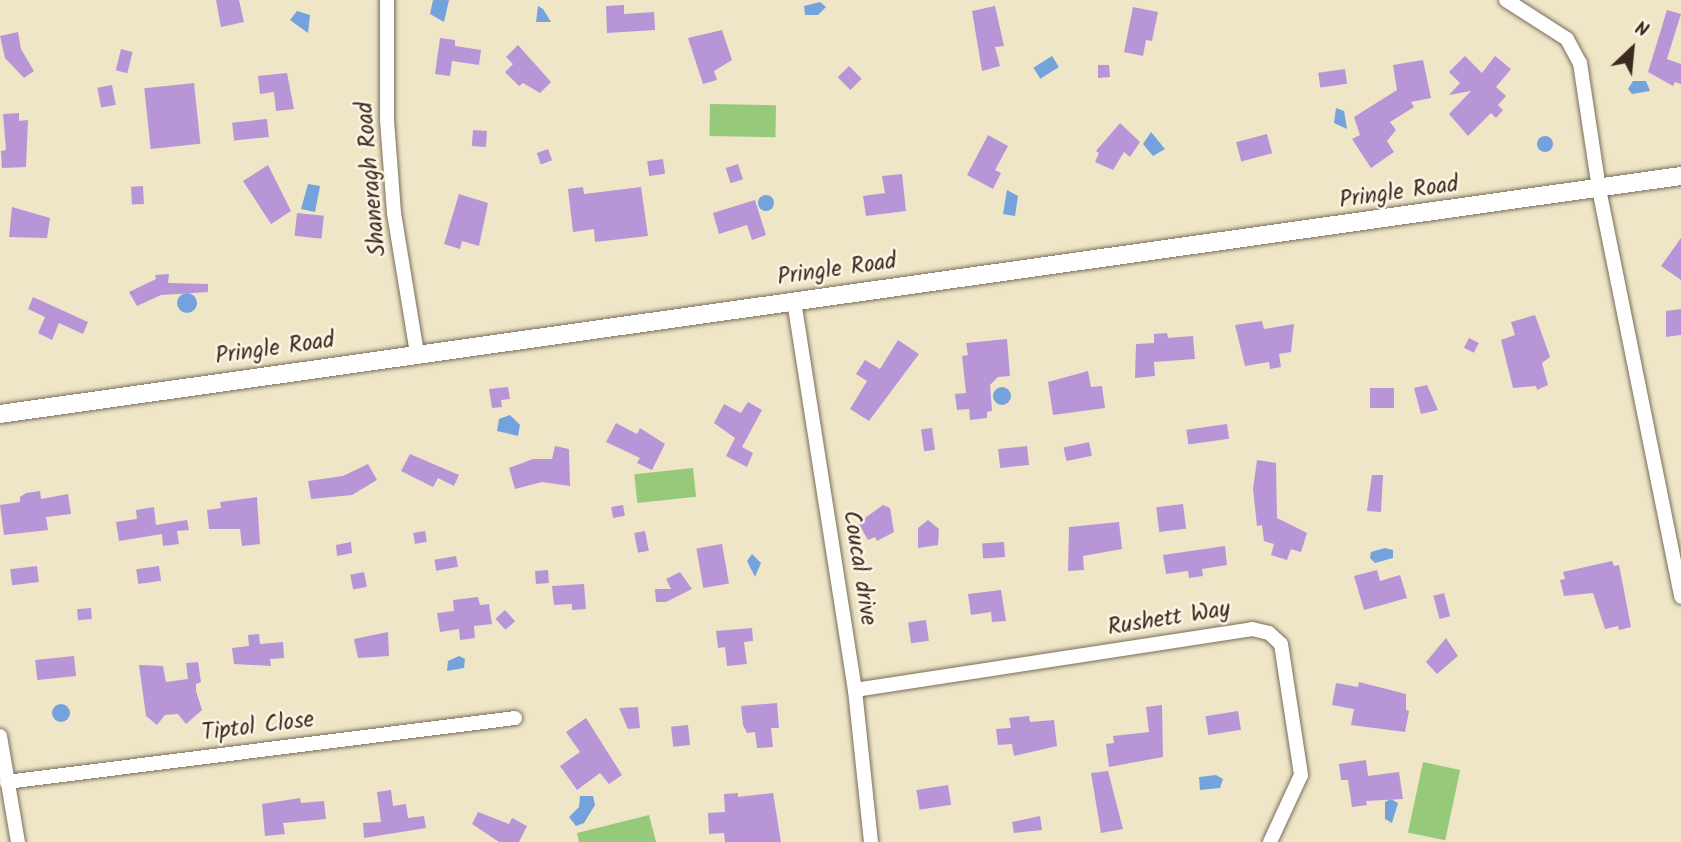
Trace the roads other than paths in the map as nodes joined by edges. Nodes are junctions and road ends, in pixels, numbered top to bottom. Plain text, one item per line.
1 (387, 0) edge
2 (1506, 0) edge
3 (1681, 176) edge
4 (1599, 189) junction
5 (794, 301) junction
6 (417, 353) junction
7 (0, 414) edge
8 (1681, 597) edge
9 (855, 690) junction
10 (515, 718) dead end
11 (0, 736) edge
12 (7, 782) junction
13 (18, 842) edge
14 (871, 842) edge
15 (1270, 842) edge

1 - 6 street, Shaneragh Road
2 - 4 street
3 - 4 street, Pringle Road
4 - 5 street, Pringle Road
4 - 8 street
5 - 6 street, Pringle Road
5 - 9 street, Coucal drive
6 - 7 street, Pringle Road
9 - 14 street, Coucal drive
9 - 15 street, Rushett Way
10 - 12 street, Tiptol Close
11 - 12 street
12 - 13 street

